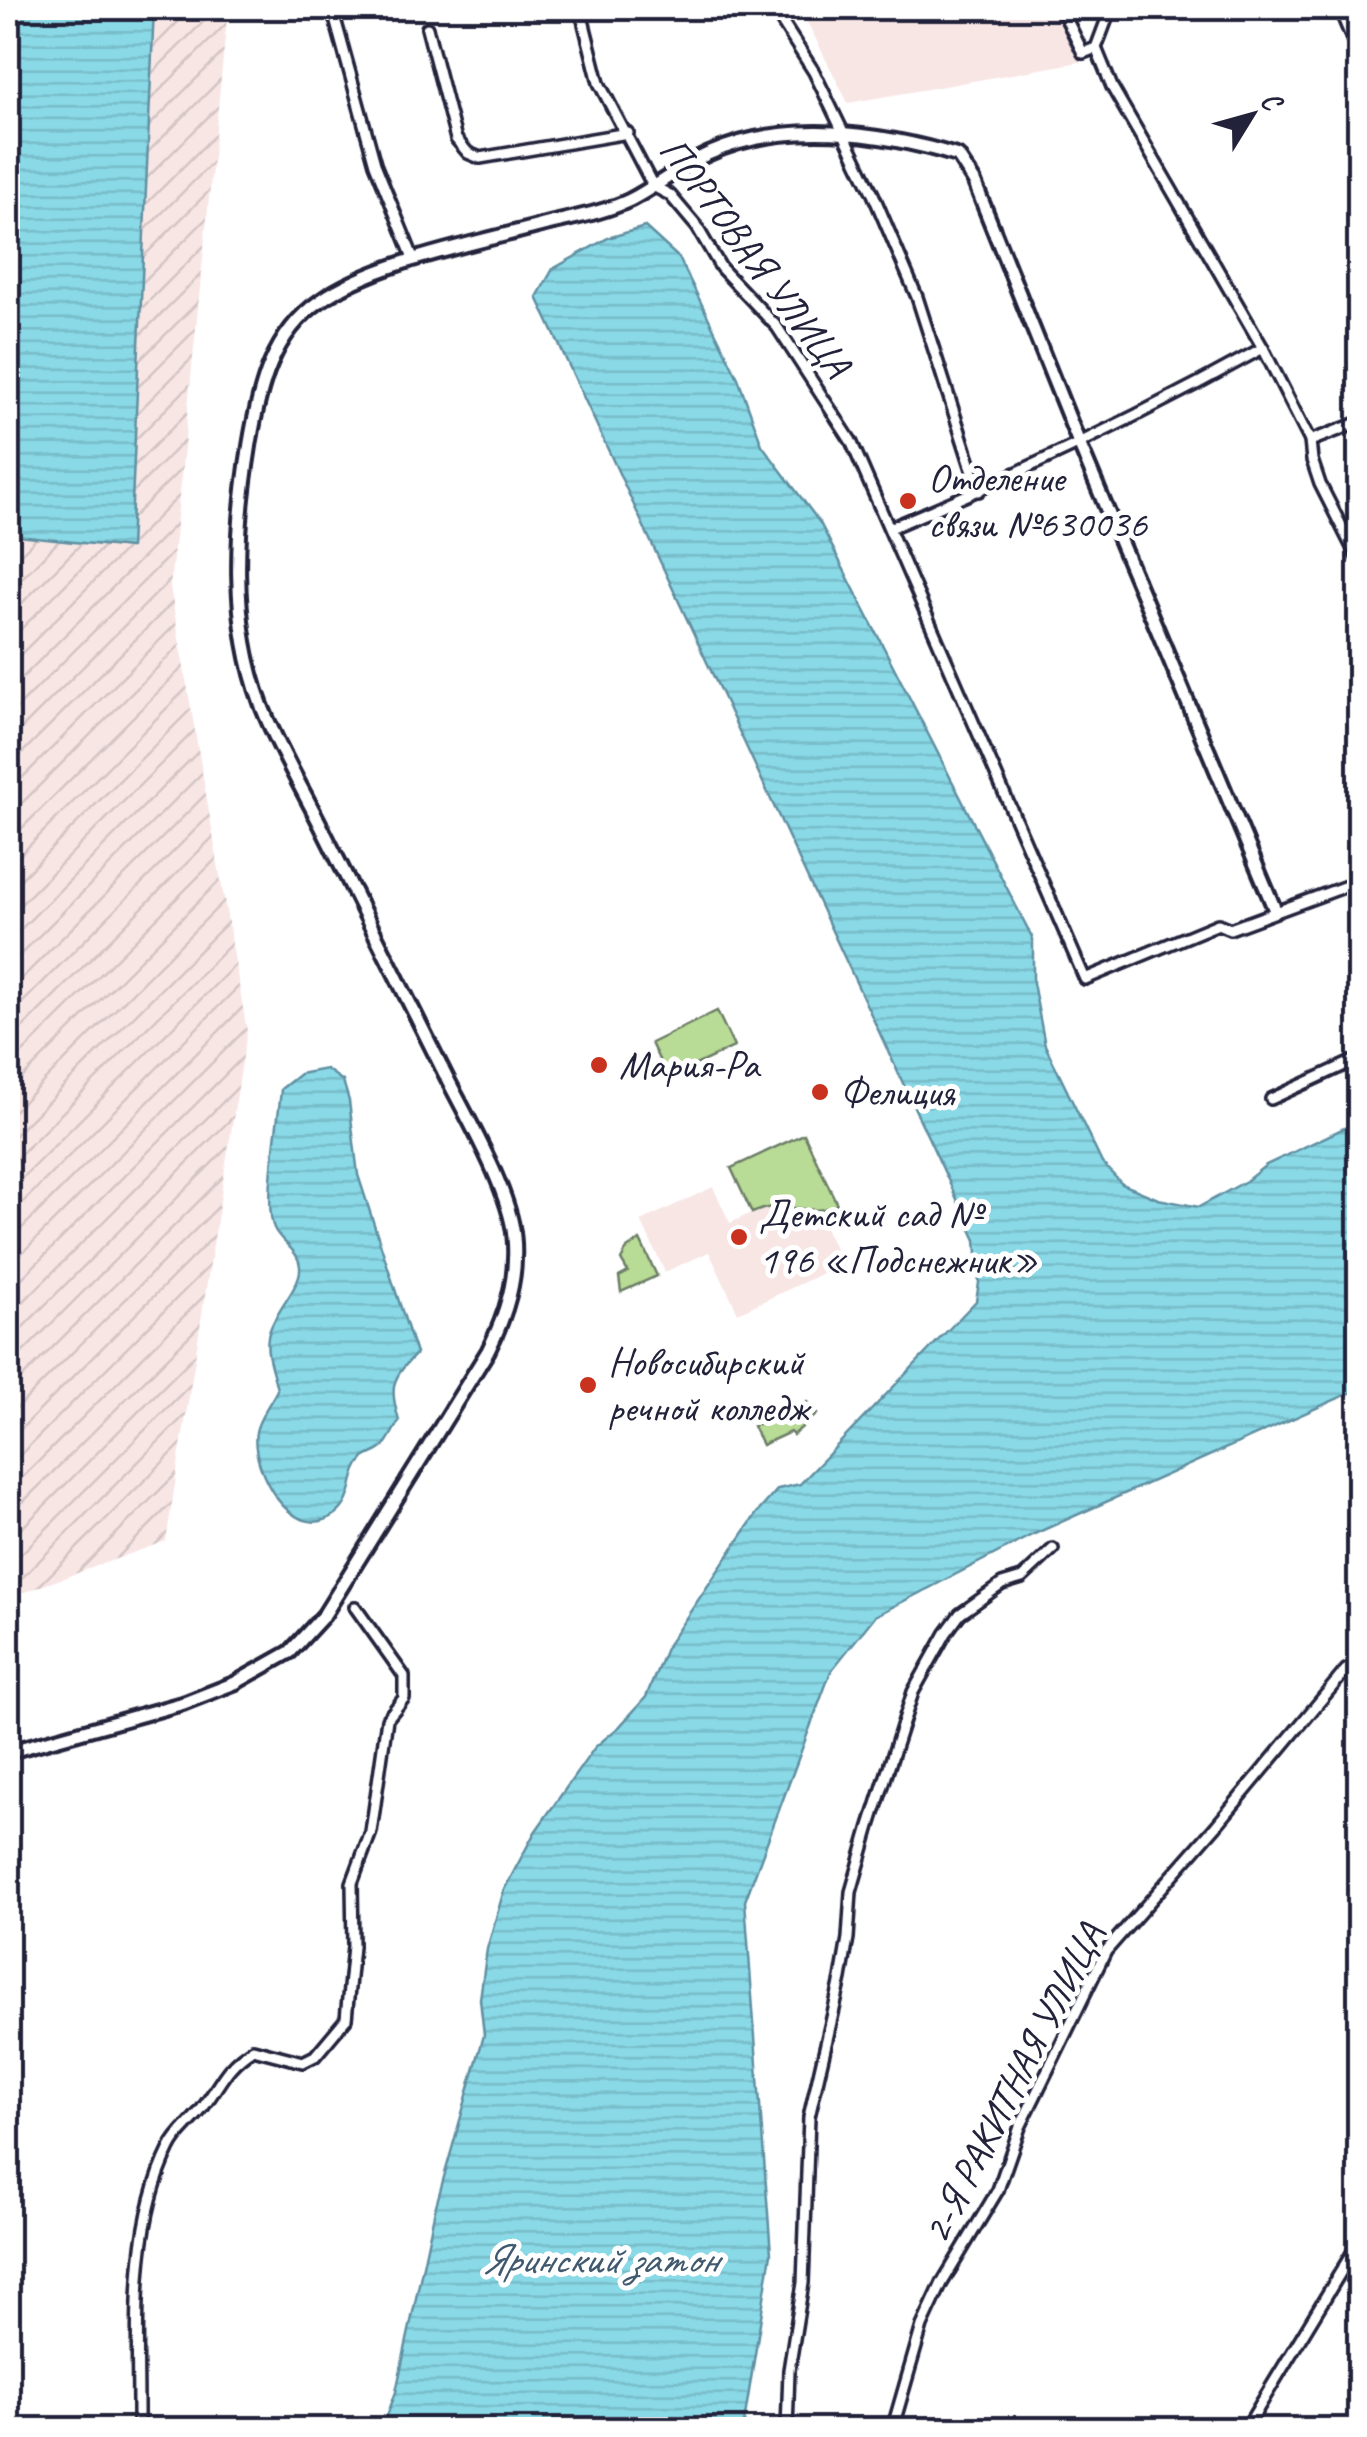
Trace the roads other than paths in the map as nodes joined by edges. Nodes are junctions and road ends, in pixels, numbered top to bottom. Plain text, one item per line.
1 (332, 8) edge
2 (580, 8) edge
3 (773, 8) edge
4 (1061, 8) edge
5 (1111, 8) edge
6 (1339, 8) edge
7 (427, 28) dead end
8 (1096, 48) junction
9 (1360, 58) edge
10 (628, 133) junction
11 (846, 134) junction
12 (653, 186) junction
13 (414, 260) junction
14 (1263, 348) junction
15 (1360, 422) edge
16 (1310, 441) junction
17 (1079, 443) junction
18 (980, 491) junction
19 (890, 528) junction
20 (1360, 564) edge
21 (1360, 881) edge
22 (1275, 910) junction
23 (1360, 1058) edge
24 (1271, 1100) dead end
25 (1054, 1549) dead end
26 (355, 1607) dead end
27 (1360, 1661) edge
28 (8, 1752) edge
29 (1360, 2240) edge
30 (138, 2430) edge
31 (786, 2430) edge
32 (892, 2430) edge
33 (1245, 2430) edge

1 - 13 street
2 - 10 street, ПОРТОВАЯ УЛИЦА
3 - 11 street
4 - 8 street
5 - 8 street
6 - 9 street
7 - 10 street
8 - 14 street
10 - 12 street, ПОРТОВАЯ УЛИЦА
11 - 12 street
11 - 17 street
11 - 18 street
12 - 13 street
12 - 19 street, ПОРТОВАЯ УЛИЦА
13 - 28 street
14 - 16 street
14 - 17 street
15 - 16 street
16 - 20 street
17 - 18 street
17 - 22 street
18 - 19 street
19 - 22 street, ПОРТОВАЯ УЛИЦА
21 - 22 street
23 - 24 street
25 - 31 street
26 - 30 street
27 - 32 street, 2-Я РАКИТНАЯ УЛИЦА
29 - 33 street

